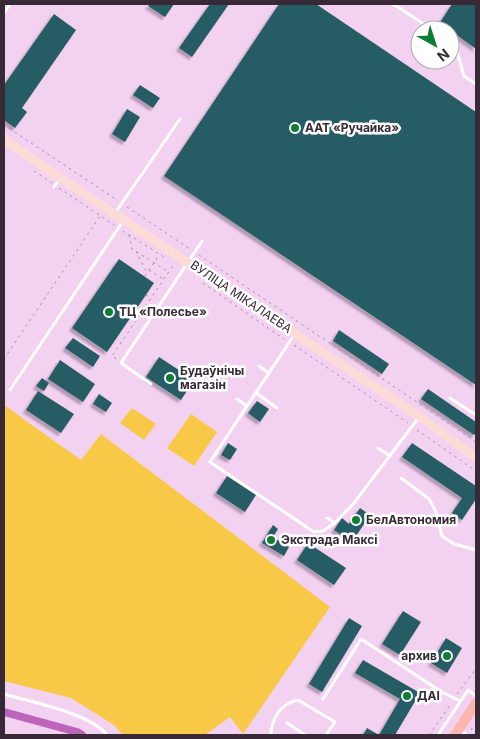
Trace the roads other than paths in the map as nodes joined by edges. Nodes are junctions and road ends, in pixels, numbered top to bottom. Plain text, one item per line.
1 (10, 4) edge
2 (393, 4) edge
3 (4, 13) edge
4 (418, 20) edge
5 (460, 62) edge
6 (476, 84) edge
7 (180, 119) dead end
8 (4, 139) edge
9 (115, 214) junction
10 (121, 224) junction
11 (202, 241) dead end
12 (185, 266) junction
13 (296, 334) junction
14 (259, 366) dead end
15 (269, 373) junction
16 (152, 384) dead end
17 (10, 390) dead end
18 (256, 393) junction
19 (450, 398) dead end
20 (237, 399) dead end
21 (248, 406) junction
22 (277, 408) dead end
23 (476, 415) edge
24 (419, 416) junction
25 (378, 448) dead end
26 (390, 456) junction
27 (476, 458) edge
28 (401, 478) dead end
29 (328, 518) dead end
30 (335, 523) junction
31 (476, 550) edge
32 (4, 694) edge
33 (476, 696) edge
34 (323, 699) dead end
35 (460, 701) junction
36 (476, 703) edge
37 (287, 723) dead end
38 (462, 734) edge
39 (107, 735) edge
40 (271, 735) edge
41 (306, 735) edge
42 (326, 735) edge
43 (438, 735) edge

1 - 3 lane
2 - 4 lane
5 - 6 lane
7 - 9 lane
8 - 9 main road, ВУЛІЦА МІКАЛАЕВА
9 - 10 main road, ВУЛІЦА МІКАЛАЕВА
10 - 12 main road, ВУЛІЦА МІКАЛАЕВА
10 - 17 lane
11 - 12 lane
12 - 13 main road, ВУЛІЦА МІКАЛАЕВА
12 - 16 lane
13 - 15 lane
13 - 24 main road, ВУЛІЦА МІКАЛАЕВА
14 - 15 lane
15 - 18 lane
18 - 21 lane
18 - 22 lane
19 - 23 lane
20 - 21 lane
21 - 30 lane
24 - 26 lane
24 - 27 main road, ВУЛІЦА МІКАЛАЕВА
25 - 26 lane
26 - 30 lane
28 - 31 lane
29 - 30 lane
32 - 39 lane
33 - 35 lane
34 - 35 lane
35 - 43 lane
36 - 38 main road
37 - 41 lane
40 - 42 lane

